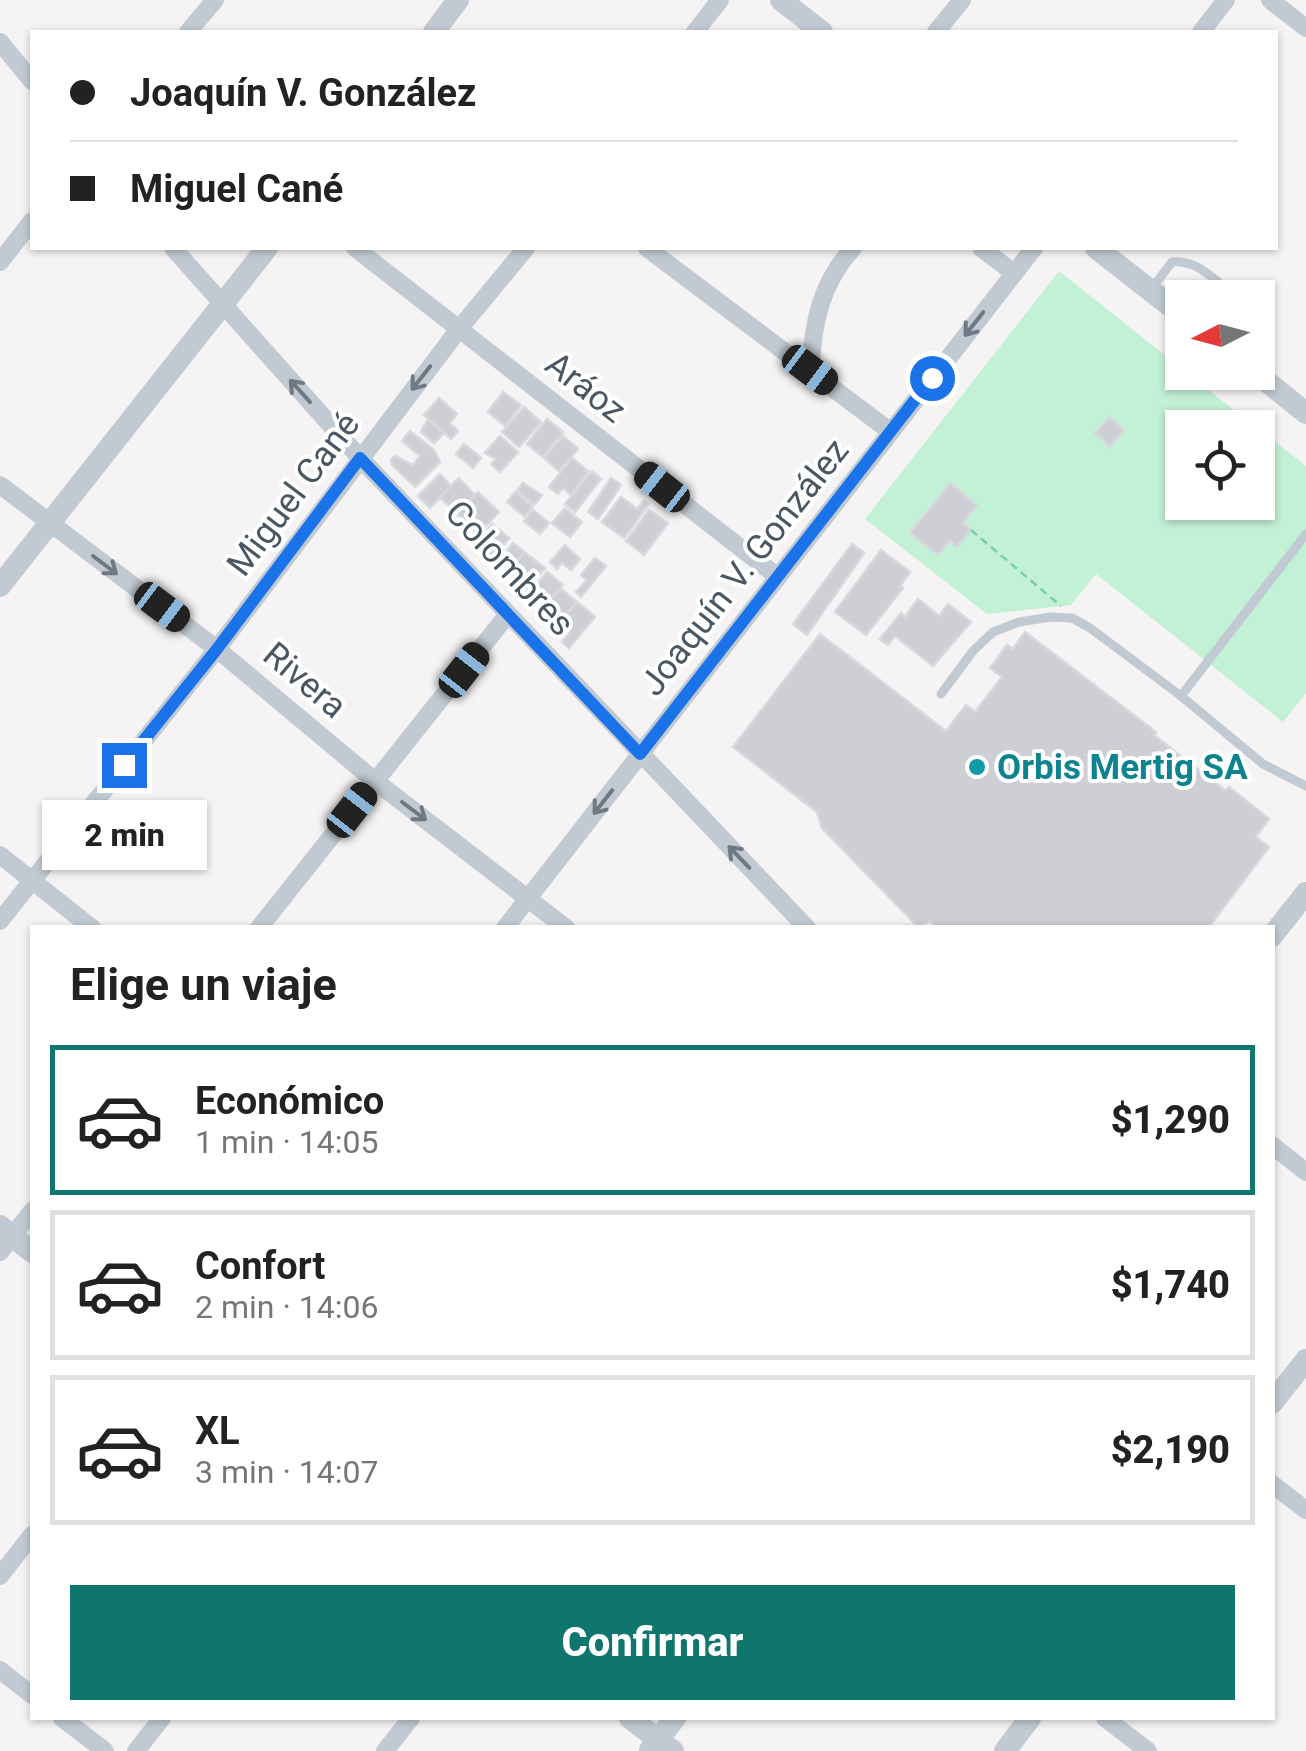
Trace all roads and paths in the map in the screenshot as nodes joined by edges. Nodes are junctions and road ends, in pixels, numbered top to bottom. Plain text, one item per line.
1 (215, 0) edge
2 (720, 0) edge
3 (781, 0) edge
4 (962, 0) edge
5 (1226, 0) edge
6 (1270, 0) edge
7 (455, 1) edge
8 (1306, 28) edge
9 (190, 30) edge
10 (435, 30) edge
11 (697, 30) edge
12 (819, 30) edge
13 (938, 30) edge
14 (1203, 30) edge
15 (0, 42) edge
16 (30, 79) edge
17 (30, 224) edge
18 (175, 250) edge
19 (265, 250) edge
20 (358, 250) edge
21 (524, 250) edge
22 (651, 250) edge
23 (851, 250) edge
24 (983, 250) edge
25 (1032, 250) edge
26 (1099, 250) edge
27 (0, 262) edge
28 (1014, 272) junction
29 (1215, 280) edge
30 (1151, 290) junction
31 (1165, 302) edge
32 (223, 306) junction
33 (459, 329) junction
34 (810, 370) junction
35 (1275, 388) edge
36 (1306, 412) edge
37 (891, 432) junction
38 (360, 458) junction
39 (0, 484) edge
40 (50, 524) junction
41 (971, 530) dead end
42 (1306, 534) edge
43 (778, 577) junction
44 (0, 586) edge
45 (508, 614) junction
46 (1072, 618) junction
47 (217, 649) junction
48 (941, 694) dead end
49 (1181, 696) junction
50 (640, 754) junction
51 (375, 781) junction
52 (1306, 786) edge
53 (0, 855) edge
54 (32, 880) junction
55 (1306, 892) edge
56 (529, 897) junction
57 (0, 921) edge
58 (794, 923) edge
59 (88, 925) edge
60 (262, 925) edge
61 (507, 925) edge
62 (562, 925) edge
63 (1275, 932) edge
64 (1275, 1147) edge
65 (1306, 1172) edge
66 (30, 1214) edge
67 (4, 1238) edge
68 (30, 1251) edge
69 (1306, 1360) edge
70 (1275, 1399) edge
71 (1275, 1486) edge
72 (1306, 1510) edge
73 (30, 1538) edge
74 (0, 1576) edge
75 (0, 1670) edge
76 (30, 1693) edge
77 (65, 1720) edge
78 (160, 1720) edge
79 (409, 1720) edge
80 (632, 1720) edge
81 (674, 1720) edge
82 (1028, 1720) edge
83 (1108, 1720) edge
84 (660, 1747) edge
85 (106, 1751) edge
86 (136, 1751) edge
87 (385, 1751) edge
88 (1005, 1751) edge
89 (1148, 1751) edge

1 - 9 street
2 - 11 street
3 - 12 street
4 - 13 street
5 - 14 street
6 - 8 street
7 - 10 street
15 - 16 street
17 - 27 street
18 - 32 street, Colombres
19 - 32 street
20 - 33 street, Aráoz
21 - 33 street, Miguel Cané
22 - 34 street
23 - 34 street
24 - 28 street
25 - 28 street, Joaquín V. González
26 - 30 street
28 -> 37 street, Joaquín V. González
29 - 30 lane
30 - 31 street
38 -> 32 street, Colombres
32 - 40 street
33 -> 38 street, Miguel Cané
33 - 43 street, Aráoz
34 - 37 street
35 - 36 street
37 - 43 street, Joaquín V. González
38 - 45 street, Colombres
38 - 47 street, Miguel Cané
39 - 40 street, Rivera
40 - 44 street
40 -> 47 street, Rivera
41 - 46 path
42 - 49 lane
43 - 50 street, Joaquín V. González
45 - 50 street, Colombres
45 - 51 street
46 - 48 lane
46 - 49 lane
47 - 51 street, Rivera
47 - 54 street, Miguel Cané
49 - 52 lane
50 -> 56 street, Joaquín V. González
58 -> 50 street, Colombres
51 -> 56 street, Rivera
51 - 60 street
53 - 54 street
54 - 57 street, Miguel Cané
54 - 59 street
55 - 63 street
56 - 61 street, Joaquín V. González
56 - 62 street, Rivera
64 - 65 street
66 - 67 street
67 - 68 street
69 - 70 street
71 - 72 street
73 - 74 street
75 - 76 street
77 - 85 street
78 - 86 street
79 - 87 street
80 - 84 street
81 - 84 street
82 - 88 street
83 - 89 street

